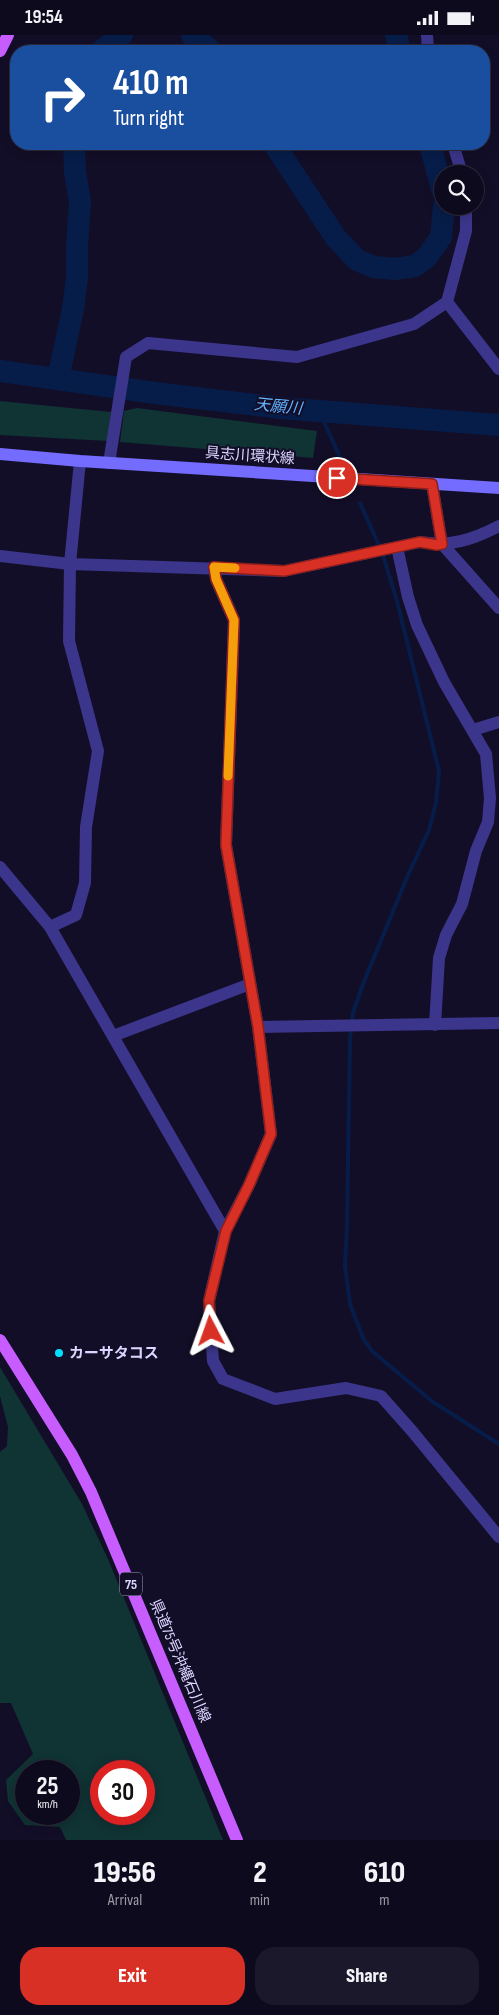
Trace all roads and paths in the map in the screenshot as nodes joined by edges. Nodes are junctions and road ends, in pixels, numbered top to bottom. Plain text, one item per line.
1 (8, 35) edge
2 (0, 51) edge
3 (455, 150) edge
4 (459, 165) edge
5 (466, 215) edge
6 (447, 302) junction
7 (499, 369) edge
8 (0, 454) edge
9 (80, 461) junction
10 (110, 463) junction
11 (432, 484) junction
12 (499, 488) edge
13 (499, 526) edge
14 (442, 544) junction
15 (397, 547) junction
16 (0, 556) edge
17 (70, 563) junction
18 (214, 567) junction
19 (499, 608) edge
20 (499, 722) edge
21 (473, 730) junction
22 (0, 867) edge
23 (50, 927) junction
24 (250, 984) junction
25 (499, 1023) edge
26 (435, 1025) junction
27 (258, 1027) junction
28 (113, 1036) junction
29 (226, 1231) junction
30 (0, 1340) edge
31 (499, 1537) edge
32 (237, 1840) edge

1 - 2 main road
3 - 4 street
5 - 6 street
6 - 7 street
6 - 10 street
8 - 9 main road, 具志川環状線
9 - 10 main road, 具志川環状線
9 - 17 street
10 - 11 main road, 具志川環状線
11 - 12 main road, 具志川環状線
11 - 14 street
13 - 14 street
14 - 15 street
14 - 19 street
15 - 18 street
15 - 21 street
16 - 17 street
17 - 18 street
17 - 23 street
18 - 24 street
20 - 21 street
21 - 26 street
22 - 23 street
23 - 28 street
24 - 27 street
24 - 28 street
25 - 26 street
26 - 27 street
27 - 29 street
28 - 29 street
29 - 31 street
30 - 32 main road, 県道75号沖縄石川線 / 75

